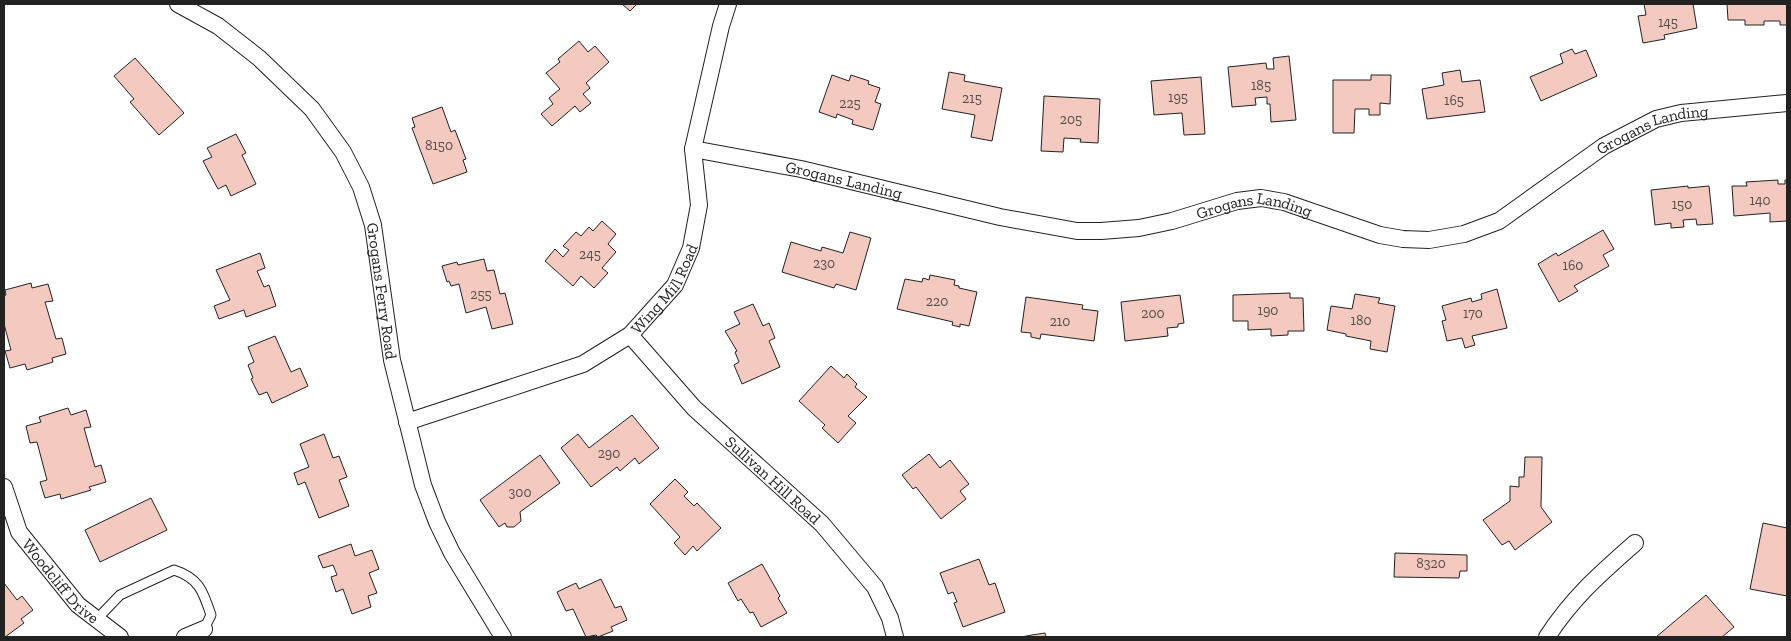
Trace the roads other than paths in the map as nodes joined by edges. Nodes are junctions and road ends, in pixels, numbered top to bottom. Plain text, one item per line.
1 (178, 4) edge
2 (728, 4) edge
3 (1787, 104) edge
4 (693, 149) junction
5 (630, 336) junction
6 (407, 422) junction
7 (4, 487) edge
8 (1635, 543) dead end
9 (97, 619) junction
10 (204, 629) joint
11 (120, 637) edge
12 (185, 637) edge
13 (503, 637) edge
14 (895, 637) edge
15 (1548, 637) edge

1 - 6 street, Grogans Ferry Road
2 - 4 street, Wing Mill Road
3 - 4 street, Grogans Landing
4 - 5 street, Wing Mill Road
5 - 6 street, Wing Mill Road
5 - 14 street, Sullivan Hill Road
6 - 13 street, Grogans Ferry Road
7 - 9 street, Woodcliff Drive
8 - 15 street
9 - 10 lane
9 - 11 street, Woodcliff Drive
10 - 12 street

